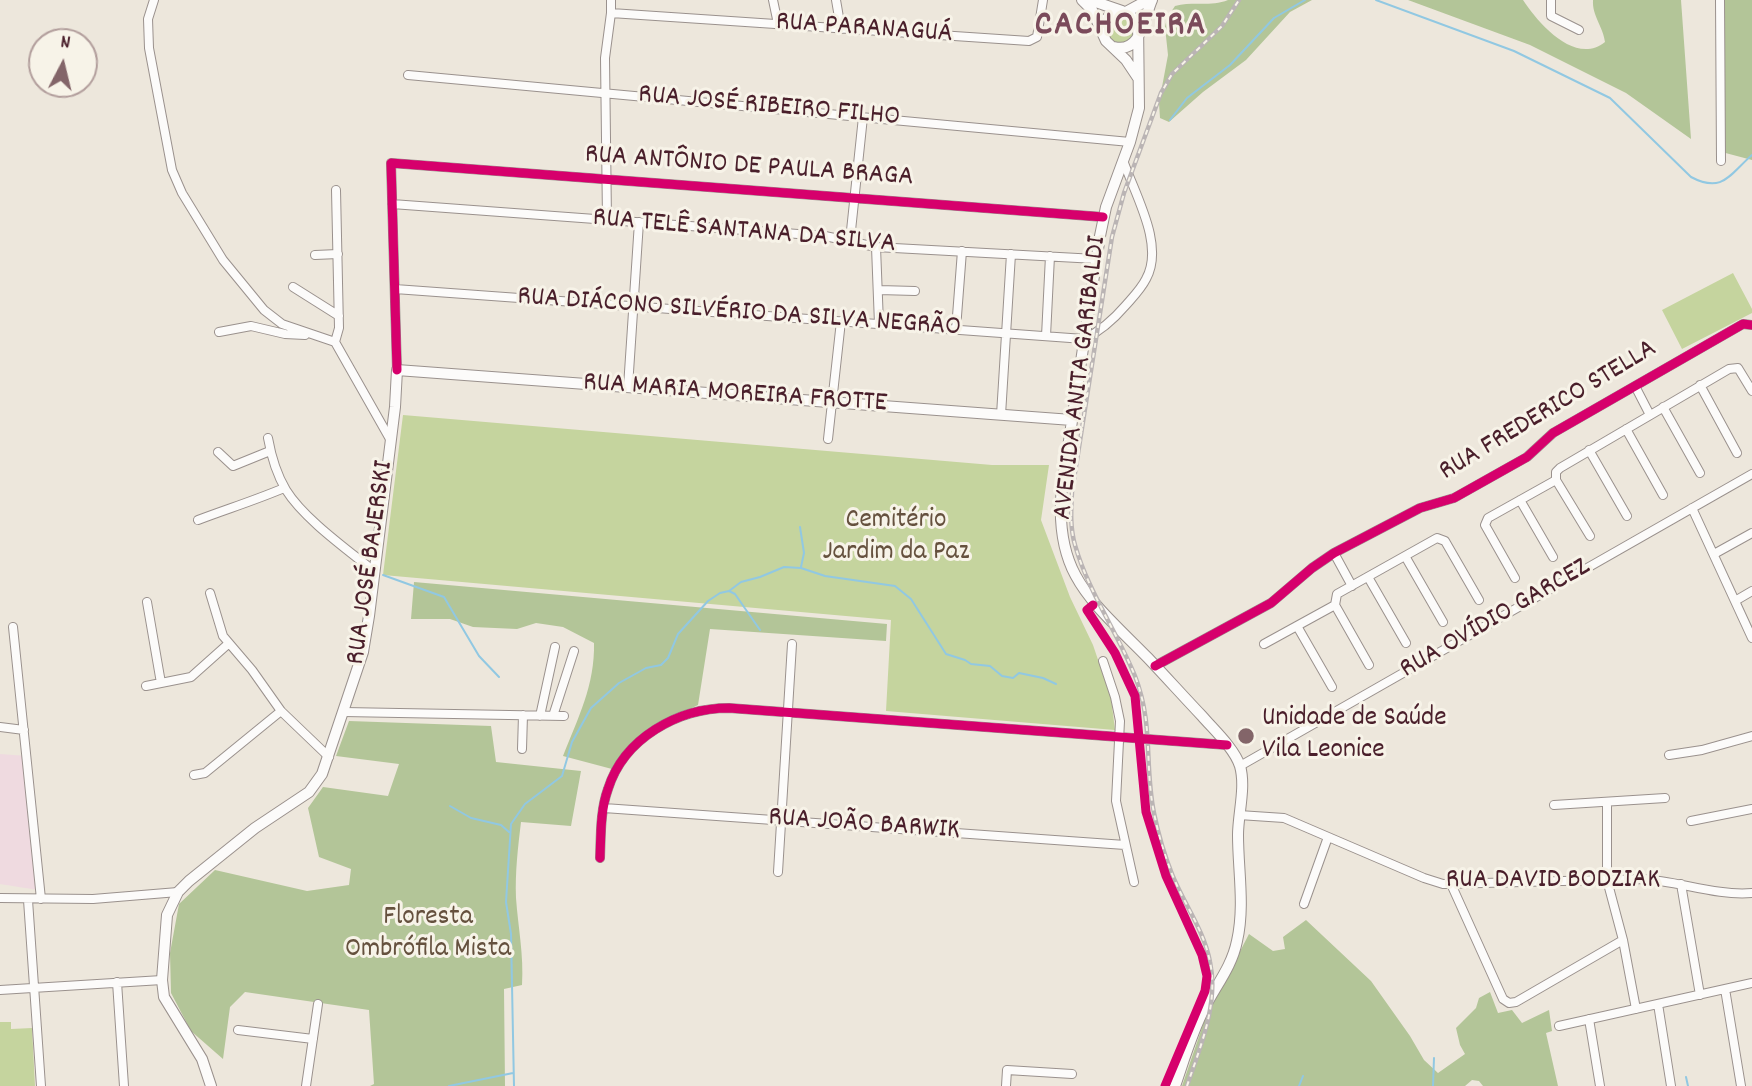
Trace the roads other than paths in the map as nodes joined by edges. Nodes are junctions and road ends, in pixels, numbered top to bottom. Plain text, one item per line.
1 (154, 0) edge
2 (611, 0) edge
3 (773, 0) edge
4 (836, 0) edge
5 (1043, 0) edge
6 (1082, 0) edge
7 (1090, 0) edge
8 (1150, 0) edge
9 (1551, 0) edge
10 (1720, 0) edge
11 (1126, 12) junction
12 (611, 13) junction
13 (778, 24) junction
14 (841, 29) junction
15 (1579, 30) dead end
16 (1102, 32) junction
17 (1139, 33) junction
18 (1114, 47) junction
19 (408, 75) dead end
20 (1139, 81) junction
21 (605, 93) junction
22 (863, 117) junction
23 (1130, 142) junction
24 (1123, 160) junction
25 (1721, 161) dead end
26 (606, 180) junction
27 (336, 190) dead end
28 (855, 198) junction
29 (392, 204) junction
30 (1103, 217) junction
31 (607, 220) junction
32 (639, 222) junction
33 (850, 240) junction
34 (876, 247) junction
35 (962, 251) junction
36 (338, 254) junction
37 (1011, 254) junction
38 (315, 255) dead end
39 (1050, 256) junction
40 (1096, 258) junction
41 (292, 287) dead end
42 (395, 289) junction
43 (879, 290) junction
44 (915, 291) dead end
45 (633, 306) junction
46 (339, 316) junction
47 (841, 321) junction
48 (879, 324) junction
49 (1751, 324) edge
50 (956, 329) junction
51 (219, 332) dead end
52 (1007, 333) junction
53 (318, 335) junction
54 (1046, 336) junction
55 (1084, 339) junction
56 (335, 342) junction
57 (397, 370) junction
58 (1700, 385) junction
59 (1634, 386) junction
60 (628, 387) junction
61 (1752, 391) edge
62 (832, 402) junction
63 (1663, 407) junction
64 (1001, 415) junction
65 (1650, 415) junction
66 (1072, 420) junction
67 (1626, 429) junction
68 (268, 438) dead end
69 (390, 439) junction
70 (828, 439) dead end
71 (1589, 450) junction
72 (271, 451) junction
73 (218, 452) dead end
74 (1737, 453) dead end
75 (1700, 473) dead end
76 (1752, 474) edge
77 (1556, 480) junction
78 (284, 488) junction
79 (1663, 495) dead end
80 (1520, 500) junction
81 (1692, 508) junction
82 (1627, 516) dead end
83 (198, 520) dead end
84 (1752, 533) edge
85 (1590, 536) dead end
86 (1334, 553) junction
87 (1714, 554) junction
88 (1405, 556) junction
89 (1553, 557) dead end
90 (374, 572) junction
91 (1368, 577) junction
92 (1515, 578) dead end
93 (1352, 586) junction
94 (1752, 591) edge
95 (211, 593) dead end
96 (1479, 600) dead end
97 (146, 601) dead end
98 (1735, 601) junction
99 (1335, 605) junction
100 (1443, 622) dead end
101 (1297, 626) junction
102 (13, 627) dead end
103 (1752, 638) edge
104 (1406, 643) dead end
105 (228, 644) junction
106 (792, 644) dead end
107 (1264, 644) dead end
108 (555, 647) dead end
109 (574, 651) dead end
110 (1103, 661) dead end
111 (1368, 665) dead end
112 (1156, 666) junction
113 (161, 683) junction
114 (146, 686) dead end
115 (1332, 687) dead end
116 (281, 711) junction
117 (345, 712) junction
118 (788, 713) junction
119 (523, 715) junction
120 (540, 716) junction
121 (553, 716) junction
122 (564, 716) dead end
123 (0, 727) edge
124 (24, 730) junction
125 (1752, 736) edge
126 (1120, 737) junction
127 (1227, 745) junction
128 (522, 750) dead end
129 (1668, 755) dead end
130 (329, 757) junction
131 (1240, 766) junction
132 (194, 775) dead end
133 (1665, 798) dead end
134 (1607, 802) junction
135 (1554, 805) dead end
136 (604, 808) junction
137 (1752, 809) edge
138 (1239, 815) junction
139 (781, 821) junction
140 (1690, 821) dead end
141 (1328, 837) junction
142 (1125, 845) junction
143 (600, 859) dead end
144 (778, 872) dead end
145 (1607, 880) junction
146 (1134, 882) dead end
147 (1451, 884) junction
148 (1681, 884) junction
149 (178, 892) junction
150 (1752, 893) edge
151 (0, 898) edge
152 (28, 900) junction
153 (41, 900) junction
154 (1304, 904) dead end
155 (1623, 940) junction
156 (162, 980) junction
157 (117, 982) junction
158 (1752, 983) edge
159 (34, 988) junction
160 (1725, 989) junction
161 (0, 990) edge
162 (1700, 995) junction
163 (318, 1004) dead end
164 (1658, 1004) junction
165 (1636, 1009) junction
166 (1589, 1019) junction
167 (1559, 1026) dead end
168 (238, 1030) dead end
169 (313, 1040) junction
170 (1072, 1074) dead end
171 (41, 1086) edge
172 (124, 1086) edge
173 (211, 1086) edge
174 (306, 1086) edge
175 (1006, 1086) edge
176 (1175, 1086) edge
177 (1600, 1086) edge
178 (1671, 1086) edge
179 (1741, 1086) edge

1 - 53 street
2 - 12 street
3 - 13 street
4 - 14 street
5 - 14 street, RUA PARANAGUÁ
6 - 16 main road
7 - 11 main road
8 - 11 main road
8 - 17 main road
9 - 15 street
10 - 25 street
11 - 16 main road
11 - 17 main road
12 - 13 street, RUA PARANAGUÁ
12 - 21 street
13 - 14 street, RUA PARANAGUÁ
16 - 18 main road
17 - 18 main road
17 - 20 main road, AVENIDA ANITA GARIBALDI
18 - 20 main road
19 - 21 street, RUA JOSÉ RIBEIRO FILHO
20 - 23 main road, AVENIDA ANITA GARIBALDI
21 - 22 street, RUA JOSÉ RIBEIRO FILHO
21 - 26 street
22 - 23 street, RUA JOSÉ RIBEIRO FILHO
22 - 28 street
23 - 24 main road, AVENIDA ANITA GARIBALDI
24 - 30 main road, AVENIDA ANITA GARIBALDI
24 - 55 street
26 - 28 street, RUA ANTÔNIO DE PAULA BRAGA
26 - 29 street, RUA ANTÔNIO DE PAULA BRAGA
26 - 31 street
27 - 36 street
28 - 30 street, RUA ANTÔNIO DE PAULA BRAGA
28 - 33 street
29 - 31 street, RUA TELÊ SANTANA DA SILVA
29 - 42 street
30 - 40 main road, AVENIDA ANITA GARIBALDI
31 - 32 street, RUA TELÊ SANTANA DA SILVA
32 - 33 street, RUA TELÊ SANTANA DA SILVA
32 - 45 street
33 - 34 street, RUA TELÊ SANTANA DA SILVA
34 - 35 street, RUA TELÊ SANTANA DA SILVA
34 - 43 street
35 - 37 street, RUA TELÊ SANTANA DA SILVA
35 - 50 street
36 - 38 street
36 - 46 street
37 - 39 street, RUA TELÊ SANTANA DA SILVA
37 - 52 street
39 - 40 street, RUA TELÊ SANTANA DA SILVA
39 - 54 street
40 - 55 main road, AVENIDA ANITA GARIBALDI
41 - 46 street
42 - 45 street, RUA DIÁCONO SILVÉRIO DA SILVA NEGRÃO
42 - 57 street
43 - 44 street
43 - 48 street
45 - 47 street, RUA DIÁCONO SILVÉRIO DA SILVA NEGRÃO
45 - 60 street
46 - 56 street
47 - 48 street, RUA DIÁCONO SILVÉRIO DA SILVA NEGRÃO
47 - 62 street
48 - 50 street, RUA DIÁCONO SILVÉRIO DA SILVA NEGRÃO
49 - 59 street, RUA FREDERICO STELLA
50 - 52 street, RUA DIÁCONO SILVÉRIO DA SILVA NEGRÃO
51 - 53 street
52 - 54 street, RUA DIÁCONO SILVÉRIO DA SILVA NEGRÃO
52 - 64 street
53 - 56 street
54 - 55 street, RUA DIÁCONO SILVÉRIO DA SILVA NEGRÃO
55 - 66 main road, AVENIDA ANITA GARIBALDI
56 - 69 street, RUA JOSÉ BAJERSKI
57 - 60 main road, RUA MARIA MOREIRA FROTTE
57 - 69 main road
58 - 61 street
58 - 63 street
58 - 74 street
59 - 65 street
59 - 86 street, RUA FREDERICO STELLA
60 - 62 main road, RUA MARIA MOREIRA FROTTE
62 - 64 main road, RUA MARIA MOREIRA FROTTE
62 - 70 street
63 - 65 street
63 - 75 street
64 - 66 main road, RUA MARIA MOREIRA FROTTE
65 - 67 street
66 - 112 main road, AVENIDA ANITA GARIBALDI
67 - 71 street
67 - 79 street
68 - 72 street
69 - 90 main road, RUA JOSÉ BAJERSKI
71 - 77 street
71 - 82 street
72 - 73 street
72 - 78 street
76 - 81 street, RUA OVÍDIO GARCEZ
77 - 80 street
77 - 85 street
78 - 83 street
78 - 90 street
80 - 89 street
80 - 92 street
81 - 87 street
81 - 131 street, RUA OVÍDIO GARCEZ
84 - 87 street
86 - 93 street
86 - 112 street, RUA FREDERICO STELLA
87 - 98 street
88 - 91 street
88 - 96 street
88 - 100 street
90 - 117 main road, RUA JOSÉ BAJERSKI
91 - 93 street
91 - 104 street
93 - 99 street
94 - 98 street
95 - 105 street
97 - 113 street
98 - 103 street
99 - 101 street
99 - 111 street
101 - 107 street
101 - 115 street
102 - 124 street
105 - 113 street
105 - 116 street
106 - 118 street
108 - 120 street
109 - 121 street
110 - 126 street
112 - 127 main road, AVENIDA ANITA GARIBALDI
113 - 114 street
116 - 130 street
116 - 132 street
117 - 119 street
117 - 130 main road, RUA JOSÉ BAJERSKI
118 - 126 street
118 - 136 street
118 - 139 street
119 - 120 street
119 - 128 street
120 - 121 street
121 - 122 street
123 - 124 street
124 - 153 street
125 - 129 street
126 - 127 street
126 - 142 street
127 - 131 main road, AVENIDA ANITA GARIBALDI
130 - 149 main road, RUA JOSÉ BAJERSKI
131 - 138 main road
133 - 134 street
134 - 135 street
134 - 145 street
136 - 139 street, RUA JOÃO BARWIK
136 - 143 street
137 - 140 street
138 - 141 street, RUA DAVID BODZIAK
138 - 176 main road
139 - 142 street, RUA JOÃO BARWIK
139 - 144 street
141 - 147 street, RUA DAVID BODZIAK
141 - 154 street
142 - 146 street
145 - 147 street, RUA DAVID BODZIAK
145 - 148 street, RUA DAVID BODZIAK
145 - 155 street
147 - 155 street
148 - 150 street, RUA DAVID BODZIAK
148 - 162 street
149 - 153 street
149 - 156 main road, RUA JOSÉ BAJERSKI
151 - 152 street
152 - 153 street
152 - 159 street
155 - 165 street
156 - 157 street
156 - 173 main road, RUA JOSÉ BAJERSKI
157 - 159 street
157 - 172 street
158 - 160 street
159 - 161 street
159 - 171 street
160 - 162 street
160 - 179 street
162 - 164 street
163 - 169 street
164 - 165 street
164 - 178 street
165 - 166 street
166 - 167 street
166 - 177 street
168 - 169 street
169 - 174 street
170 - 175 street

